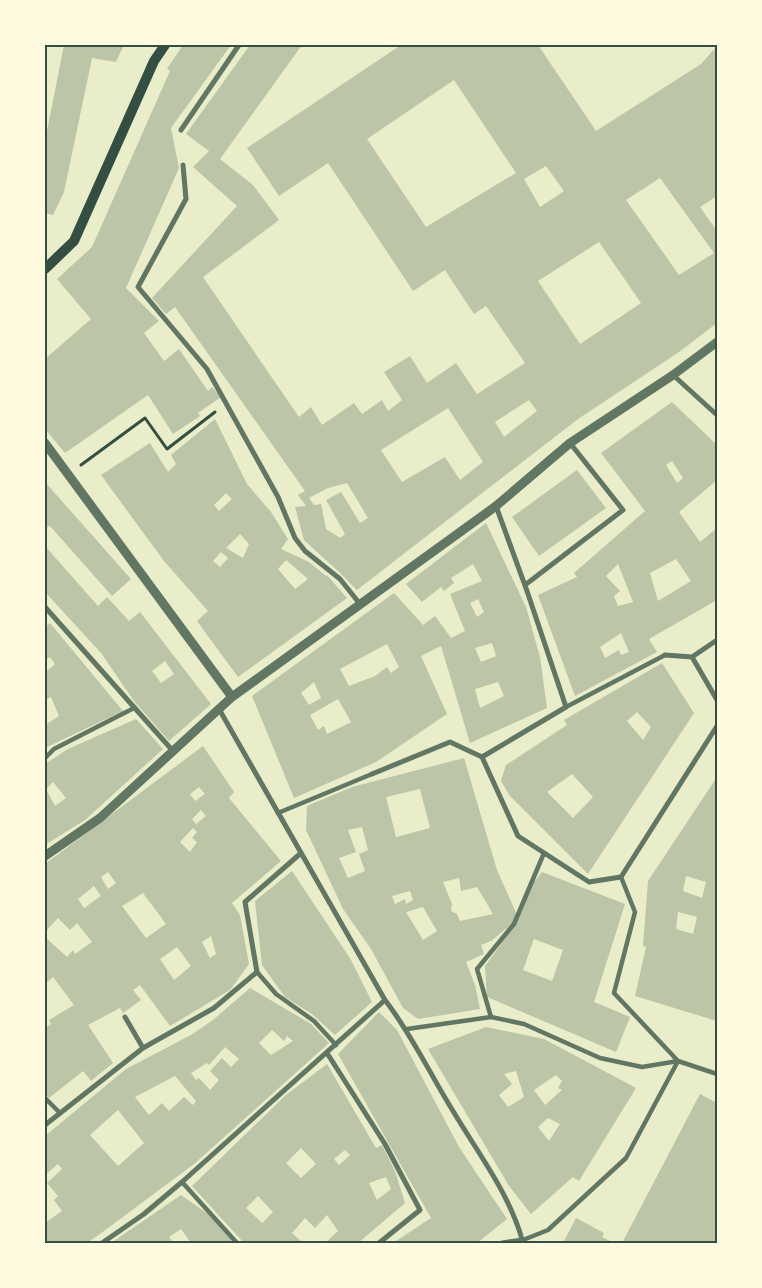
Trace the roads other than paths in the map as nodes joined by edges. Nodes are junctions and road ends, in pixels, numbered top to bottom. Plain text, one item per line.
1 (165, 45) edge
2 (239, 45) edge
3 (181, 130) dead end
4 (183, 165) dead end
5 (45, 269) edge
6 (717, 342) edge
7 (673, 375) junction
8 (717, 416) edge
9 (45, 443) edge
10 (570, 443) junction
11 (496, 506) junction
12 (525, 585) junction
13 (360, 604) junction
14 (45, 607) edge
15 (51, 614) junction
16 (45, 617) edge
17 (717, 640) edge
18 (665, 654) joint
19 (692, 658) junction
20 (232, 697) junction
21 (717, 700) edge
22 (566, 707) junction
23 (134, 708) junction
24 (219, 709) junction
25 (717, 726) edge
26 (172, 751) junction
27 (482, 757) junction
28 (45, 758) edge
29 (372, 774) joint
30 (278, 813) junction
31 (301, 853) junction
32 (544, 853) junction
33 (45, 856) edge
34 (621, 877) junction
35 (257, 972) junction
36 (385, 1000) junction
37 (125, 1017) dead end
38 (491, 1017) junction
39 (407, 1029) junction
40 (336, 1045) junction
41 (144, 1048) junction
42 (327, 1053) junction
43 (678, 1061) junction
44 (717, 1074) edge
45 (45, 1098) edge
46 (60, 1113) junction
47 (45, 1126) edge
48 (182, 1182) junction
49 (523, 1242) edge
50 (102, 1243) edge
51 (237, 1243) edge
52 (379, 1243) edge
53 (502, 1243) edge

1 - 5 main road
2 - 3 street
4 - 13 street
6 - 7 street
7 - 8 street
7 - 10 street
9 - 20 street
10 - 11 street
10 - 12 street
11 - 12 street
11 - 13 street
12 - 22 street
13 - 20 street
14 - 15 street
15 - 16 street
15 - 23 street
17 - 19 street
18 - 19 street
18 - 22 street
19 - 21 street
20 - 24 street
22 - 27 street
23 - 26 street
23 - 28 street
24 - 26 street
24 - 30 street
25 - 34 street
26 - 33 street
27 - 29 street
27 - 32 street
29 - 30 street
30 - 31 street
31 - 35 street
31 - 36 street
32 - 34 street
32 - 38 street
34 - 43 street
35 - 40 street
35 - 41 street
36 - 39 street
36 - 40 street
37 - 41 street
38 - 39 street
38 - 43 street
39 - 49 street
40 - 42 street
41 - 46 street
42 - 48 street
42 - 52 street
43 - 44 street
43 - 49 street
45 - 46 street
46 - 47 street
48 - 50 street
48 - 51 street
49 - 53 street

